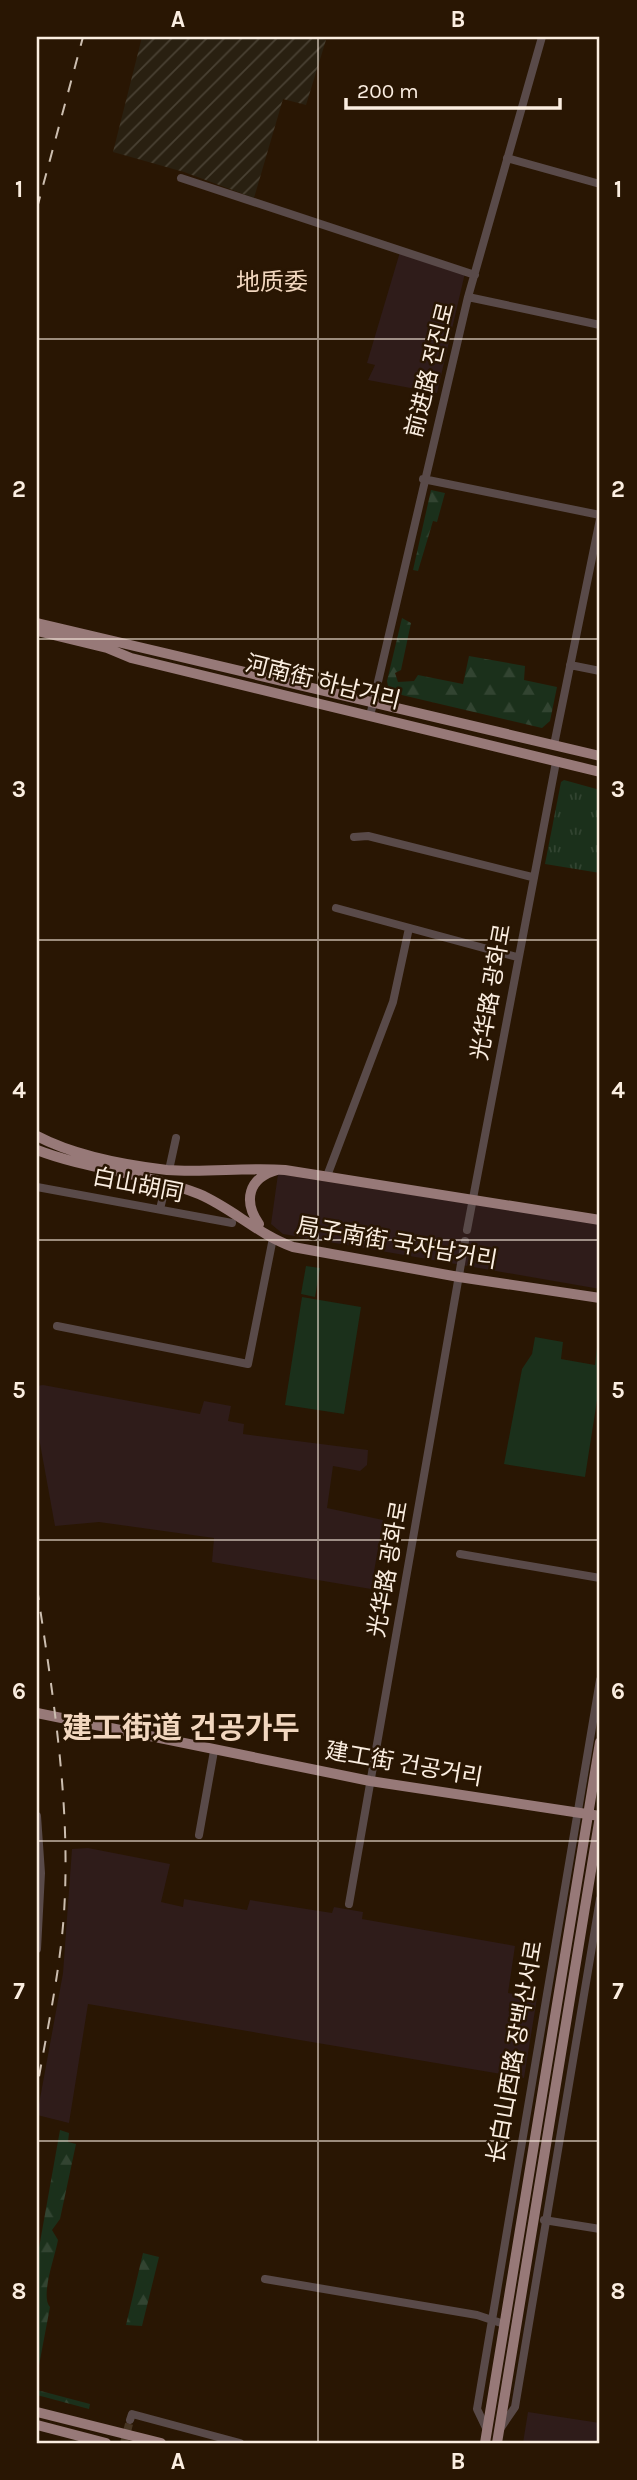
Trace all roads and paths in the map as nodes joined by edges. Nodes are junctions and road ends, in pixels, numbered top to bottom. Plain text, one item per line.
1 (542, 37) edge
2 (507, 158) junction
3 (181, 178) dead end
4 (600, 184) edge
5 (475, 275) junction
6 (468, 297) junction
7 (600, 325) edge
8 (423, 479) junction
9 (600, 517) edge
10 (37, 623) edge
11 (37, 631) edge
12 (570, 665) junction
13 (600, 671) edge
14 (257, 674) junction
15 (254, 687) junction
16 (374, 701) junction
17 (370, 716) junction
18 (554, 746) junction
19 (600, 756) edge
20 (556, 762) junction
21 (600, 772) edge
22 (354, 837) dead end
23 (532, 877) junction
24 (336, 908) dead end
25 (409, 928) junction
26 (517, 957) junction
27 (37, 1136) edge
28 (176, 1138) dead end
29 (37, 1150) edge
30 (169, 1170) junction
31 (279, 1170) junction
32 (327, 1176) junction
33 (166, 1184) junction
34 (37, 1187) edge
35 (472, 1201) junction
36 (160, 1209) junction
37 (600, 1220) edge
38 (232, 1223) dead end
39 (262, 1230) junction
40 (467, 1230) dead end
41 (272, 1238) junction
42 (466, 1241) dead end
43 (459, 1277) junction
44 (600, 1298) edge
45 (57, 1326) dead end
46 (460, 1554) dead end
47 (600, 1578) edge
48 (600, 1680) edge
49 (37, 1713) edge
50 (600, 1742) edge
51 (214, 1751) junction
52 (370, 1781) junction
53 (582, 1814) junction
54 (37, 1816) edge
55 (600, 1816) edge
56 (199, 1835) dead end
57 (600, 1899) edge
58 (349, 1904) dead end
59 (37, 1949) edge
60 (534, 2218) junction
61 (546, 2220) junction
62 (600, 2229) edge
63 (265, 2279) dead end
64 (491, 2319) junction
65 (504, 2324) junction
66 (37, 2412) edge
67 (130, 2420) dead end
68 (37, 2425) edge
69 (489, 2439) edge
70 (106, 2443) edge
71 (161, 2443) edge
72 (240, 2443) edge

1 - 2 street, 前进路 전진로
2 - 4 street
2 - 5 street, 前进路 전진로
3 - 5 street
5 - 6 street, 前进路 전진로
6 - 7 street
6 - 8 street, 前进路 전진로
8 - 9 street
8 - 16 street, 前进路 전진로
9 - 12 street
10 - 14 main road, 河南街 하남거리
11 - 15 main road, 河南街 하남거리
12 - 13 street
12 - 18 street
14 - 15 main road
14 - 16 main road, 河南街 하남거리
15 - 17 main road, 河南街 하남거리
16 - 17 street, 前进路 전진로
16 - 18 main road, 河南街 하남거리
17 - 20 main road, 河南街 하남거리
18 - 19 main road, 河南街 하남거리
20 - 21 main road, 河南街 하남거리
20 - 23 street, 光华路 광화로
22 - 23 street
23 - 26 street, 光华路 광화로
24 - 25 street
25 - 26 street
25 - 32 street
26 - 35 street, 光华路 광화로
27 - 30 main road
28 - 30 street
29 - 33 main road, 局子南街 국자남거리
30 - 31 main road
31 - 32 main road
31 - 39 main road
32 - 35 main road
33 - 36 street
33 - 39 main road, 局子南街 국자남거리
34 - 36 street, 白山胡同
35 - 37 main road
35 - 40 street, 光华路 광화로
36 - 38 street, 白山胡同
39 - 41 main road, 局子南街 국자남거리
41 - 43 main road, 局子南街 국자남거리
41 - 45 street
42 - 43 street, 光华路 광화로
43 - 44 main road, 局子南街 국자남거리
43 - 52 street, 光华路 광화로
46 - 47 street
48 - 53 street, 长白山西路 장백산서로
49 - 51 main road, 建工街 건공거리
50 - 53 main road, 长白山西路 장백산서로
51 - 52 main road, 建工街 건공거리
51 - 56 street
52 - 53 main road, 建工街 건공거리
52 - 58 street, 光华路 광화로
53 - 55 main road, 建工街 건공거리
53 - 64 street, 长白山西路 장백산서로
53 - 65 main road, 长白山西路 장백산서로
54 - 59 street
55 - 60 main road, 长白山西路 장백산서로
57 - 61 street
60 - 61 street
60 - 69 main road, 长白山西路 장백산서로
61 - 62 street
61 - 69 street
63 - 64 street
64 - 65 street
64 - 69 street, 长白山西路 장백산서로
65 - 69 main road, 长白山西路 장백산서로
66 - 71 main road
67 - 72 street
68 - 70 main road

